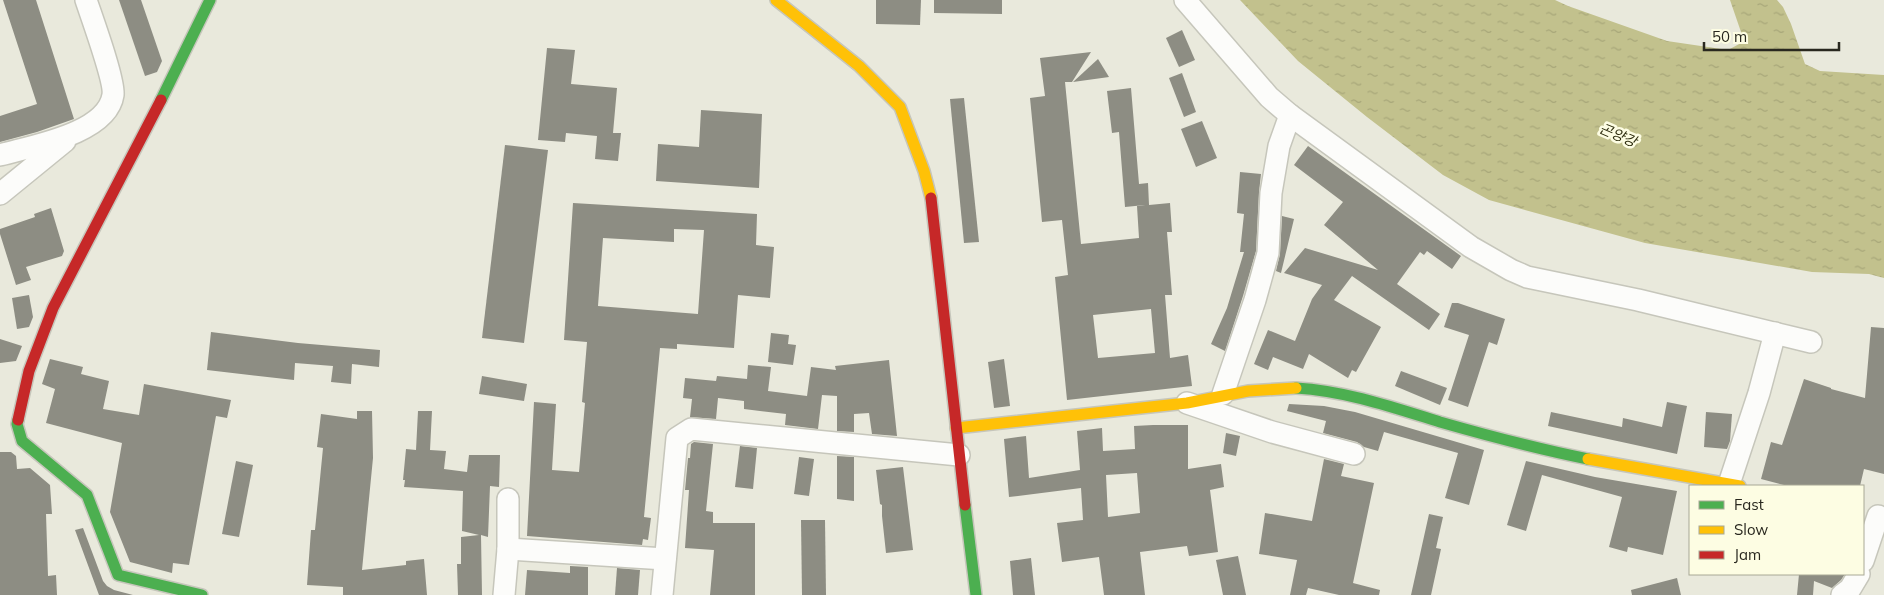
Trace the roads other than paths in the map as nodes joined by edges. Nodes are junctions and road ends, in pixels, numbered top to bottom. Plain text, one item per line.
1 (86, 0) edge
2 (210, 0) edge
3 (776, 0) edge
4 (1185, 0) edge
5 (1290, 115) junction
6 (71, 136) junction
7 (0, 155) edge
8 (0, 194) edge
9 (1775, 333) junction
10 (1811, 342) dead end
11 (1223, 394) junction
12 (1187, 403) junction
13 (956, 428) junction
14 (1354, 454) dead end
15 (959, 455) junction
16 (1735, 485) edge
17 (508, 499) dead end
18 (1875, 516) edge
19 (508, 549) junction
20 (1864, 557) edge
21 (664, 559) junction
22 (1858, 575) edge
23 (202, 595) edge
24 (504, 595) edge
25 (662, 595) edge
26 (976, 595) edge
27 (1842, 595) edge

1 - 6 street
2 - 23 street
3 - 13 street
4 - 5 street
5 - 9 street
5 - 11 street
6 - 7 street
6 - 8 street
9 - 10 street
9 - 16 street
11 - 12 street
11 - 16 street
12 - 13 street
12 - 14 street
13 - 15 street
15 - 21 street
15 - 26 street
17 - 19 street
18 - 20 street
19 - 21 street
19 - 24 street
21 - 25 street
22 - 27 street

